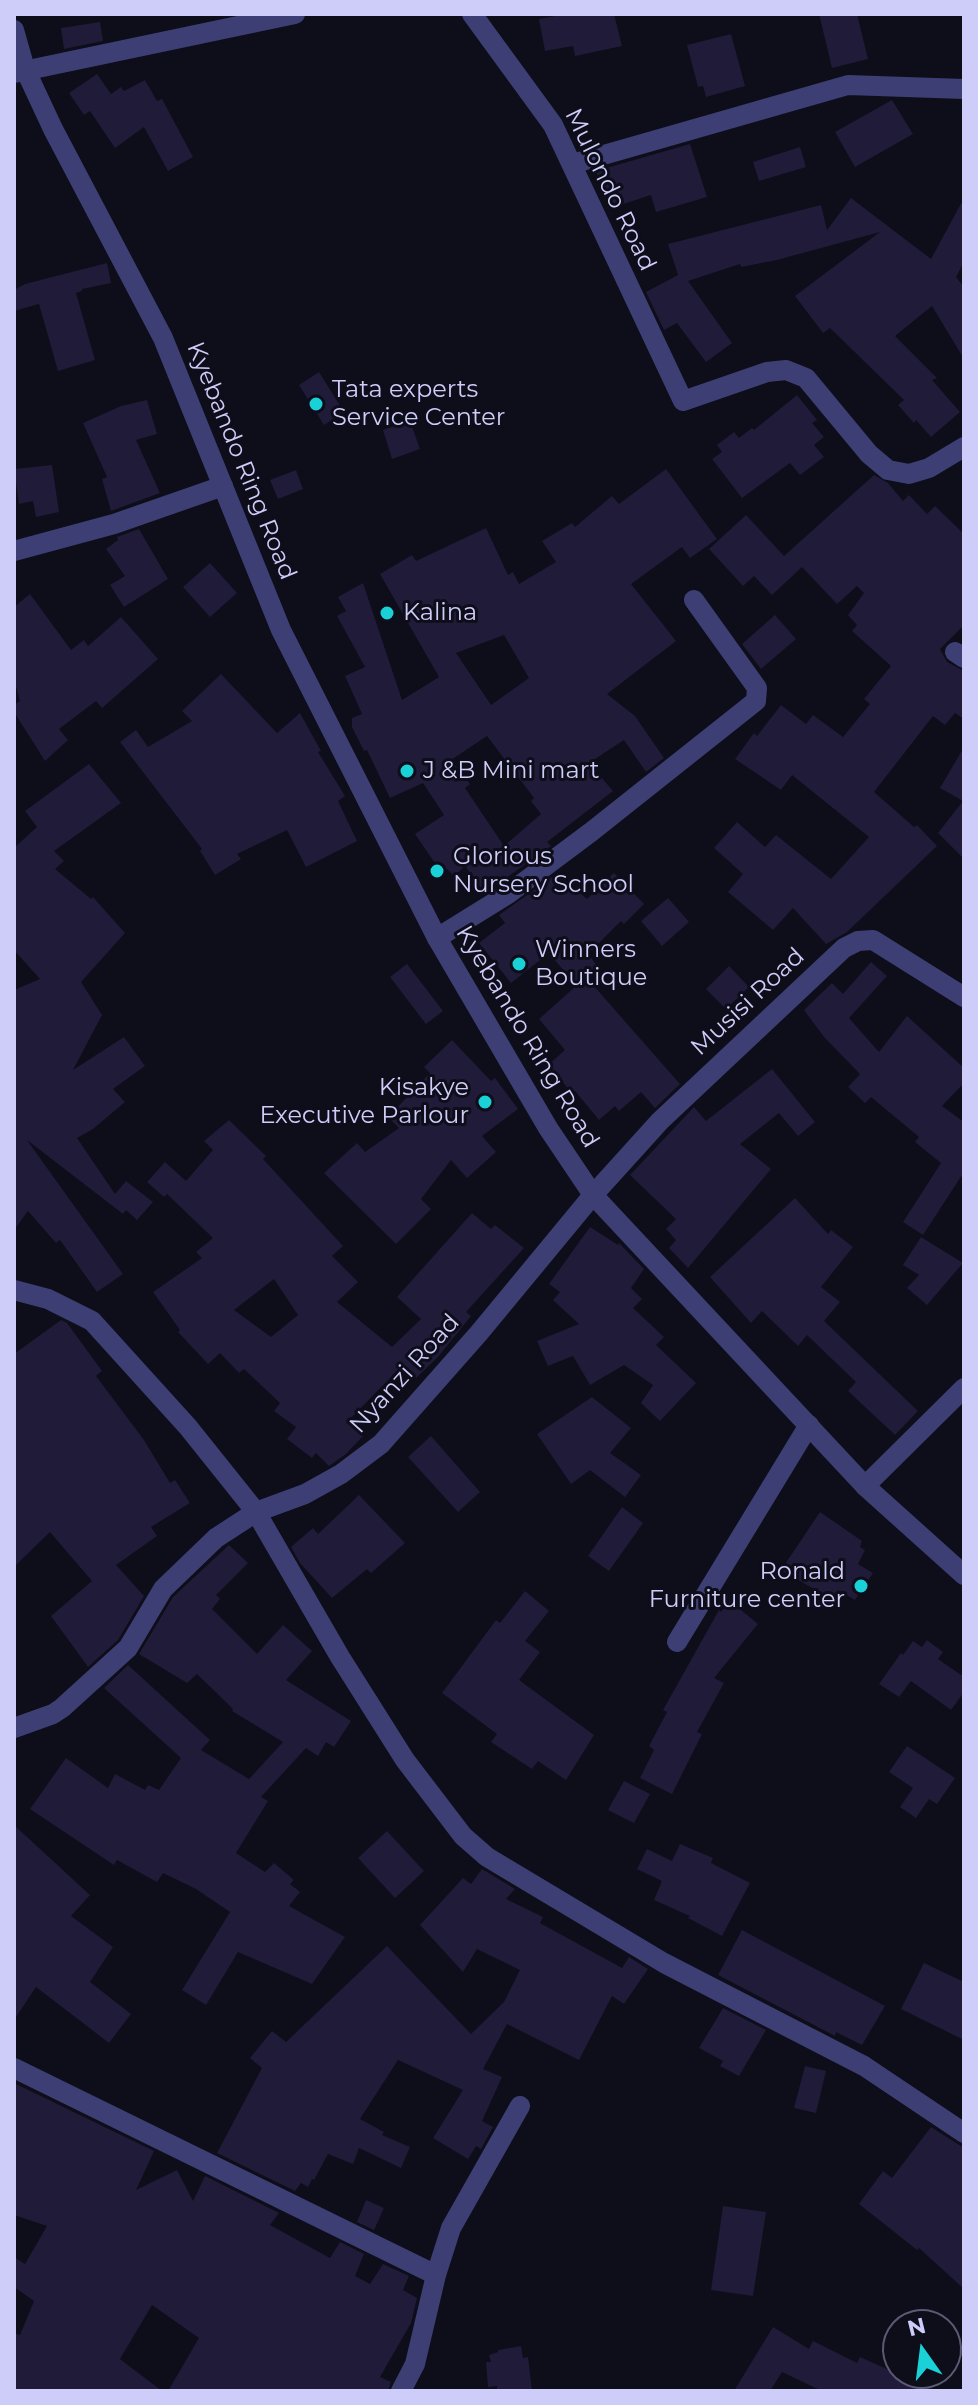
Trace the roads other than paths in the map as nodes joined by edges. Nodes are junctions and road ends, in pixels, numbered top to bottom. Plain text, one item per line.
1 (295, 14) edge
2 (472, 14) edge
3 (14, 30) edge
4 (20, 71) edge
5 (964, 89) edge
6 (572, 164) junction
7 (964, 447) edge
8 (223, 486) junction
9 (14, 551) edge
10 (694, 600) dead end
11 (437, 938) junction
12 (964, 997) edge
13 (593, 1195) junction
14 (14, 1290) edge
15 (964, 1388) edge
16 (809, 1425) junction
17 (865, 1486) junction
18 (256, 1512) junction
19 (964, 1575) edge
20 (677, 1642) dead end
21 (14, 1728) edge
22 (14, 2068) edge
23 (520, 2106) dead end
24 (964, 2133) edge
25 (436, 2275) junction
26 (401, 2391) edge

1 - 4 street
2 - 6 street, Mulondo Road
3 - 4 street, Kyebando Ring Road
4 - 8 street, Kyebando Ring Road
5 - 6 street
6 - 7 street, Mulondo Road
8 - 9 street
8 - 11 street, Kyebando Ring Road
10 - 11 street
11 - 13 street, Kyebando Ring Road
12 - 13 street, Musisi Road
13 - 16 street, Kyebando Ring Road
13 - 18 street, Nyanzi Road
14 - 18 street
15 - 17 street
16 - 17 street, Kyebando Ring Road
16 - 20 street
17 - 19 street, Kyebando Ring Road
18 - 21 street, Nyanzi Road
18 - 24 street
22 - 25 street
23 - 25 street
25 - 26 street

